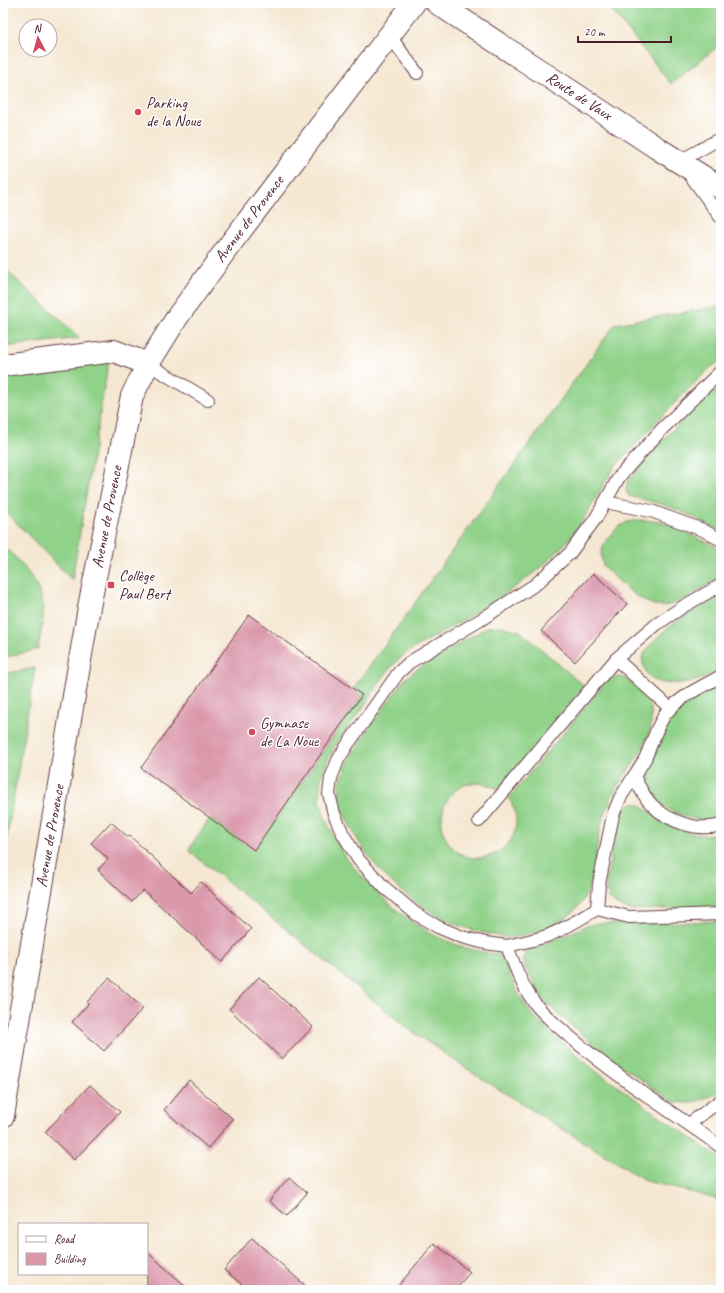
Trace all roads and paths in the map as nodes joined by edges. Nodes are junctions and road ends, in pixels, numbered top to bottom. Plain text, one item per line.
1 (414, 3) edge
2 (437, 3) edge
3 (390, 35) junction
4 (417, 73) dead end
5 (721, 138) edge
6 (680, 162) junction
7 (721, 188) edge
8 (721, 218) edge
9 (148, 364) junction
10 (3, 365) edge
11 (721, 371) edge
12 (208, 400) dead end
13 (605, 502) junction
14 (721, 540) edge
15 (721, 586) edge
16 (616, 659) junction
17 (721, 676) edge
18 (670, 708) junction
19 (634, 776) junction
20 (479, 821) dead end
21 (721, 825) edge
22 (597, 909) junction
23 (721, 914) edge
24 (507, 946) junction
25 (721, 1100) edge
26 (3, 1116) edge
27 (689, 1124) junction
28 (721, 1147) edge

1 - 3 street, Avenue de Provence
2 - 6 street, Route de Vaux
3 - 4 lane
3 - 9 street, Avenue de Provence
5 - 6 lane
6 - 7 street, Route de Vaux
6 - 8 lane
9 - 10 street
9 - 12 lane
9 - 26 street, Avenue de Provence
11 - 13 lane
13 - 14 lane
13 - 24 lane
15 - 16 lane
16 - 18 lane
16 - 20 lane
17 - 18 lane
18 - 19 lane
19 - 21 lane
19 - 22 lane
22 - 23 lane
22 - 24 lane
24 - 27 lane
25 - 27 lane
27 - 28 lane

